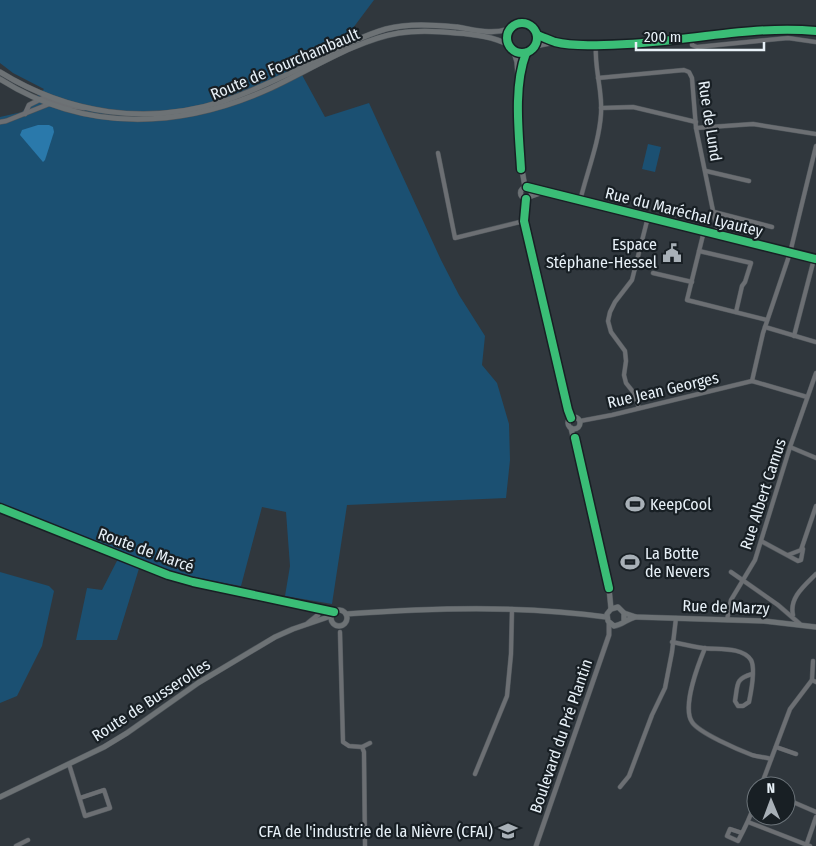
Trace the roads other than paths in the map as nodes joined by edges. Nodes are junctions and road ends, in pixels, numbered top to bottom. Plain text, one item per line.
1 (509, 29) junction
2 (789, 30) junction
3 (816, 32) edge
4 (537, 35) junction
5 (692, 38) junction
6 (555, 42) junction
7 (816, 42) edge
8 (507, 44) junction
9 (596, 45) junction
10 (535, 46) junction
11 (514, 52) junction
12 (526, 53) junction
13 (0, 72) edge
14 (598, 78) junction
15 (0, 79) edge
16 (34, 91) junction
17 (519, 91) junction
18 (25, 94) junction
19 (38, 99) junction
20 (49, 104) junction
21 (29, 105) junction
22 (39, 108) junction
23 (85, 108) junction
24 (601, 108) junction
25 (25, 114) junction
26 (0, 122) edge
27 (696, 122) junction
28 (696, 128) junction
29 (816, 134) edge
30 (816, 146) edge
31 (438, 153) dead end
32 (706, 171) junction
33 (749, 181) dead end
34 (526, 187) junction
35 (546, 192) junction
36 (528, 198) junction
37 (580, 201) junction
38 (714, 212) junction
39 (648, 218) junction
40 (524, 221) junction
41 (772, 227) dead end
42 (704, 231) junction
43 (718, 235) junction
44 (699, 251) junction
45 (790, 253) junction
46 (815, 259) edge
47 (653, 273) dead end
48 (692, 282) junction
49 (736, 312) junction
50 (767, 320) junction
51 (765, 327) junction
52 (794, 336) junction
53 (816, 342) edge
54 (816, 373) edge
55 (752, 382) junction
56 (807, 397) junction
57 (639, 408) junction
58 (571, 418) junction
59 (580, 420) junction
60 (572, 428) junction
61 (578, 428) junction
62 (575, 438) junction
63 (790, 447) junction
64 (816, 458) edge
65 (816, 506) edge
66 (0, 508) edge
67 (762, 541) junction
68 (802, 546) junction
69 (788, 555) junction
70 (732, 572) dead end
71 (816, 574) edge
72 (744, 580) junction
73 (610, 588) junction
74 (791, 607) junction
75 (318, 608) junction
76 (618, 608) junction
77 (512, 609) junction
78 (611, 609) junction
79 (786, 610) junction
80 (624, 612) junction
81 (367, 613) junction
82 (346, 614) junction
83 (332, 616) junction
84 (793, 616) junction
85 (606, 617) junction
86 (636, 617) junction
87 (676, 618) junction
88 (624, 620) junction
89 (727, 620) junction
90 (609, 623) junction
91 (342, 624) junction
92 (800, 624) junction
93 (306, 625) junction
94 (617, 626) junction
95 (816, 627) edge
96 (340, 632) joint
97 (609, 634) junction
98 (672, 642) junction
99 (704, 648) junction
100 (813, 661) dead end
101 (752, 674) junction
102 (814, 681) edge
103 (370, 743) dead end
104 (362, 747) junction
105 (776, 747) junction
106 (796, 754) dead end
107 (771, 759) junction
108 (69, 764) junction
109 (475, 774) dead end
110 (765, 776) edge
111 (620, 787) dead end
112 (0, 797) edge
113 (80, 798) junction
114 (796, 803) edge
115 (816, 812) edge
116 (816, 817) edge
117 (746, 826) edge
118 (758, 826) edge
119 (742, 833) dead end
120 (28, 840) dead end
121 (16, 846) edge
122 (364, 846) edge
123 (536, 846) edge
124 (808, 846) edge

1 - 4 main road
1 - 8 main road
1 - 23 main road
2 - 3 main road
2 - 3 main road
2 - 5 main road
4 - 6 main road
4 - 10 main road
5 - 7 street
5 - 9 main road
6 - 9 main road
6 - 10 main road
8 - 11 main road
8 - 20 main road, Route de Fourchambault
9 - 14 street
10 - 12 main road
11 - 12 main road
11 - 17 main road
12 - 17 main road
13 - 16 main road
14 - 24 street
14 - 27 street, Rue de Lund
15 - 18 main road, Route de Fourchambault
16 - 19 street
16 - 23 main road
17 - 34 main road
18 - 19 main road, Route de Fourchambault
18 - 21 street
19 - 20 main road, Route de Fourchambault
19 - 21 street
19 - 22 street
19 - 23 street
20 - 22 street
21 - 25 street
22 - 25 street
24 - 27 street
24 - 37 street
25 - 26 street
27 - 28 street, Rue de Lund
28 - 29 street
28 - 32 street, Rue de Lund
30 - 45 street
31 - 40 street
32 - 33 street
32 - 38 street, Rue de Lund
34 - 35 street, Rue du Maréchal Lyautey
34 - 36 main road
34 - 36 main road
35 - 36 street
35 - 37 street, Rue du Maréchal Lyautey
36 - 40 main road
37 - 39 street, Rue du Maréchal Lyautey
38 - 41 street
38 - 43 street, Rue de Lund
39 - 42 street, Rue du Maréchal Lyautey
39 - 57 street
40 - 58 main road
42 - 43 street, Rue du Maréchal Lyautey
42 - 44 street
43 - 45 street, Rue du Maréchal Lyautey
44 - 48 street
44 - 49 street
45 - 46 street, Rue du Maréchal Lyautey
45 - 50 street
46 - 52 street
47 - 48 street
48 - 49 street
49 - 50 street
50 - 51 street
51 - 52 street
51 - 55 street
52 - 53 street
54 - 56 street, Rue Albert Camus
55 - 56 street
55 - 57 street, Rue Jean Georges
56 - 63 street, Rue Albert Camus
57 - 59 street, Rue Jean Georges
58 - 59 main road
58 - 60 main road
59 - 61 main road
60 - 61 main road
60 - 62 main road
61 - 62 main road
62 - 73 main road
63 - 64 street
63 - 67 street, Rue Albert Camus
65 - 68 street
66 - 75 street, Route de Marcé
67 - 69 street
67 - 72 street, Rue Albert Camus
68 - 69 street
68 - 69 street
70 - 72 street
71 - 74 street
72 - 79 street
72 - 89 street, Rue Albert Camus
73 - 76 main road
73 - 78 main road
74 - 79 street
74 - 84 street
75 - 83 street, Route de Marcé
75 - 93 street
76 - 78 main road
76 - 80 main road
77 - 81 main road
77 - 85 main road
77 - 109 street
78 - 85 main road
79 - 84 street
80 - 86 main road, Rue de Marzy
80 - 88 main road
81 - 82 main road
81 - 91 main road
82 - 83 main road
82 - 91 main road
83 - 91 main road
83 - 93 main road, Route de Busserolles
84 - 92 street
85 - 90 main road
86 - 87 main road, Rue de Marzy
86 - 88 main road, Rue de Marzy
87 - 89 main road, Rue de Marzy
87 - 98 street
88 - 94 main road
89 - 92 main road, Rue de Marzy
90 - 94 main road
90 - 97 street, Boulevard du Pré Plantin
91 - 96 main road
92 - 95 main road, Rue de Marzy
93 - 108 main road, Route de Busserolles
94 - 97 street, Boulevard du Pré Plantin
96 - 104 street
97 - 123 street, Boulevard du Pré Plantin
98 - 99 street
98 - 111 street
99 - 101 street
99 - 107 street
100 - 102 street
101 - 101 street
102 - 105 street
103 - 104 street
104 - 122 street
105 - 106 street
105 - 107 street
107 - 110 street
108 - 112 main road, Route de Busserolles
108 - 113 street
113 - 113 street
114 - 115 street
116 - 124 street
117 - 119 street
118 - 124 street
120 - 121 street

